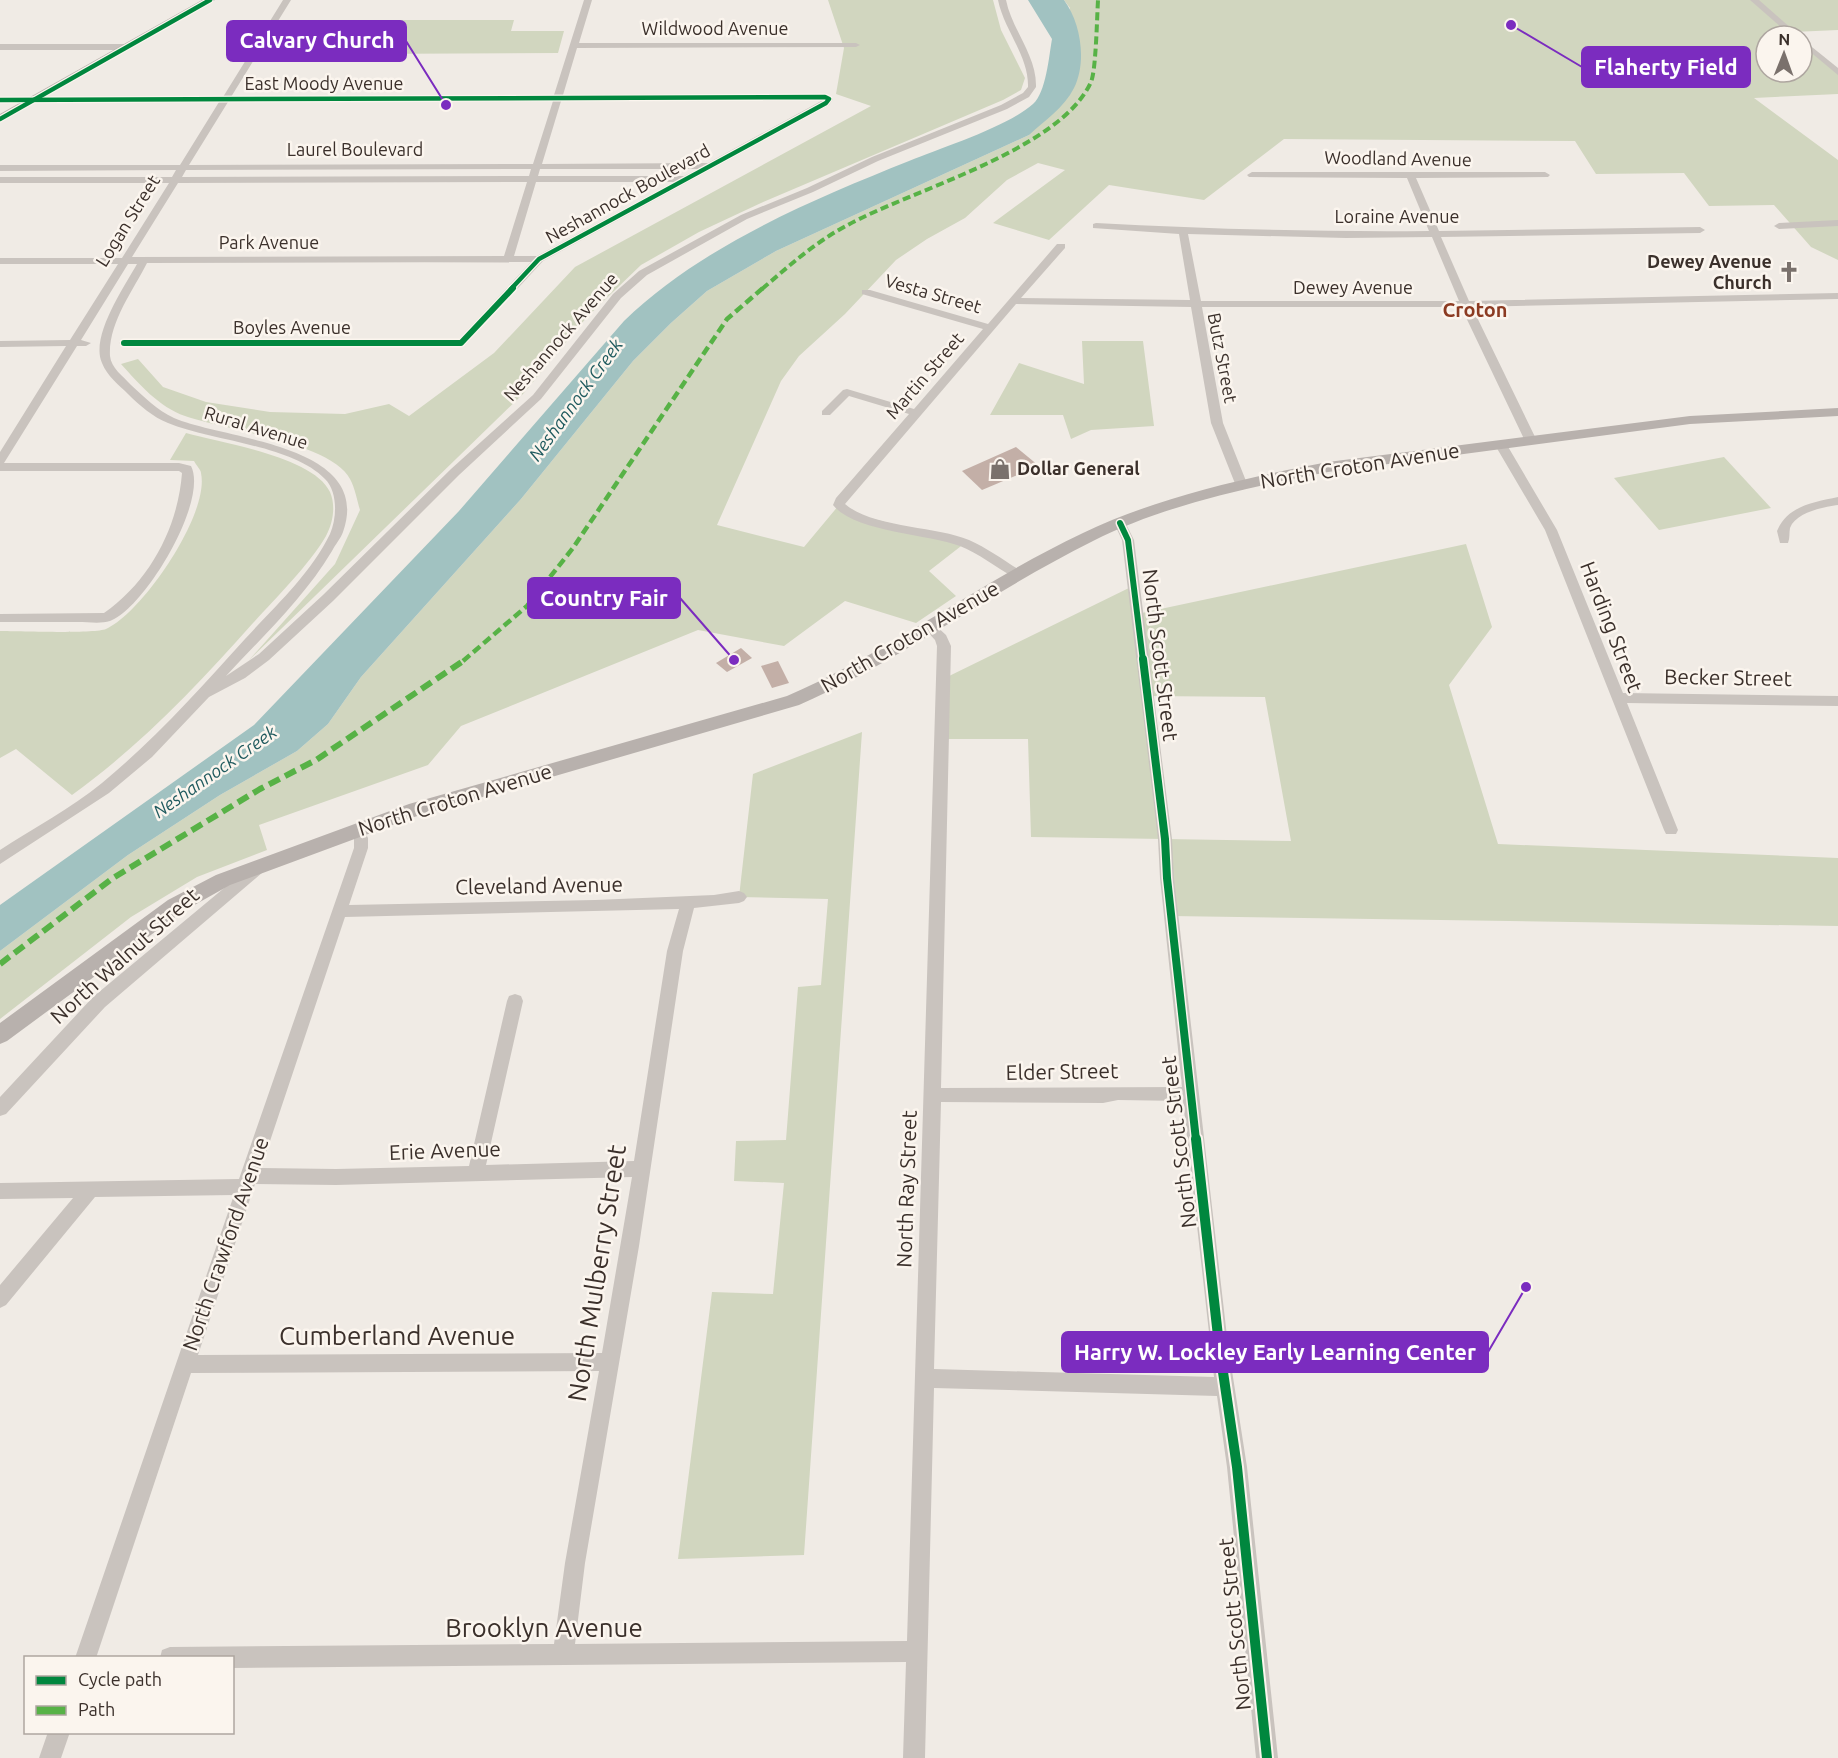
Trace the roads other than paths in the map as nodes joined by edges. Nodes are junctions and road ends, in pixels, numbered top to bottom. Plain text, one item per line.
1 (210, 0) edge
2 (287, 0) edge
3 (588, 0) edge
4 (1002, 0) edge
5 (1754, 0) edge
6 (1782, 24) edge
7 (856, 45) dead end
8 (574, 46) junction
9 (0, 47) edge
10 (126, 47) junction
11 (1814, 51) edge
12 (1838, 72) edge
13 (558, 98) junction
14 (828, 98) joint
15 (225, 99) junction
16 (0, 100) edge
17 (33, 100) junction
18 (0, 119) edge
19 (710, 166) junction
20 (538, 167) junction
21 (0, 168) edge
22 (183, 168) junction
23 (1252, 175) dead end
24 (1545, 175) dead end
25 (1411, 176) junction
26 (534, 179) junction
27 (685, 179) junction
28 (0, 180) edge
29 (175, 180) junction
30 (1838, 223) edge
31 (1096, 226) dead end
32 (1779, 226) dead end
33 (1700, 230) dead end
34 (1183, 231) junction
35 (1435, 234) junction
36 (1061, 246) dead end
37 (508, 259) junction
38 (539, 259) junction
39 (125, 260) junction
40 (144, 260) junction
41 (0, 261) edge
42 (866, 292) dead end
43 (1838, 296) edge
44 (1013, 301) junction
45 (1195, 303) junction
46 (1466, 304) junction
47 (990, 328) junction
48 (72, 343) junction
49 (86, 343) dead end
50 (124, 343) dead end
51 (460, 343) joint
52 (0, 344) edge
53 (1838, 412) edge
54 (826, 413) dead end
55 (916, 413) junction
56 (1531, 441) junction
57 (1501, 445) junction
58 (0, 461) edge
59 (0, 467) edge
60 (1242, 486) junction
61 (1838, 501) edge
62 (1120, 523) junction
63 (1784, 540) dead end
64 (1017, 574) junction
65 (0, 618) edge
66 (929, 627) junction
67 (204, 694) junction
68 (1618, 698) junction
69 (1838, 701) edge
70 (357, 830) junction
71 (1671, 830) dead end
72 (0, 858) edge
73 (259, 867) junction
74 (739, 897) dead end
75 (688, 902) junction
76 (340, 911) junction
77 (515, 1001) dead end
78 (0, 1035) edge
79 (1191, 1094) junction
80 (933, 1095) junction
81 (0, 1109) edge
82 (641, 1169) junction
83 (476, 1172) junction
84 (247, 1181) junction
85 (91, 1189) junction
86 (0, 1191) edge
87 (0, 1299) edge
88 (611, 1362) junction
89 (184, 1364) junction
90 (924, 1378) junction
91 (1225, 1387) junction
92 (917, 1650) junction
93 (563, 1654) junction
94 (86, 1656) edge
95 (234, 1657) edge
96 (58, 1734) edge
97 (50, 1758) edge
98 (914, 1758) edge
99 (1266, 1758) edge

1 - 10 main road
2 - 15 street, Logan Street
3 - 8 street
4 - 67 street, Neshannock Avenue
5 - 6 street
7 - 8 street, Wildwood Avenue
8 - 13 street
9 - 10 street
10 - 17 main road
11 - 12 street
13 - 14 street, East Moody Avenue
13 - 15 street, East Moody Avenue
13 - 20 street
14 - 19 street, Neshannock Boulevard
15 - 17 street, East Moody Avenue
15 - 22 street, Logan Street
16 - 17 street, East Moody Avenue
17 - 18 main road
19 - 20 street, Laurel Boulevard
19 - 27 street, Neshannock Boulevard
20 - 22 street, Laurel Boulevard
20 - 26 street
21 - 22 street, Laurel Boulevard
22 - 29 street, Logan Street
23 - 25 street, Woodland Avenue
24 - 25 street, Woodland Avenue
25 - 35 street
26 - 27 street, Laurel Boulevard
26 - 29 street, Laurel Boulevard
26 - 37 street
27 - 38 street, Neshannock Boulevard
28 - 29 street, Laurel Boulevard
29 - 39 street, Logan Street
30 - 32 street
31 - 34 street, Loraine Avenue
33 - 35 street, Loraine Avenue
34 - 35 street, Loraine Avenue
34 - 45 street, Butz Street
35 - 46 street
36 - 44 street, Martin Street
37 - 38 street, Park Avenue
37 - 40 street, Park Avenue
38 - 51 street, Neshannock Boulevard
39 - 40 street, Park Avenue
39 - 41 street, Park Avenue
39 - 48 street, Logan Street
40 - 67 street, Rural Avenue
42 - 47 street, Vesta Street
43 - 46 street, Dewey Avenue
44 - 45 street, Dewey Avenue
44 - 47 street, Martin Street
45 - 46 street, Dewey Avenue
45 - 60 street, Butz Street
46 - 56 street
47 - 55 street, Martin Street
48 - 49 street
48 - 52 street
48 - 58 street, Logan Street
50 - 51 street, Boyles Avenue
53 - 56 main road, North Croton Avenue
54 - 55 street
55 - 64 street, Martin Street
56 - 57 main road, North Croton Avenue
57 - 60 main road, North Croton Avenue
57 - 68 street, Harding Street
59 - 65 street
60 - 62 main road, North Croton Avenue
61 - 63 street
62 - 64 main road, North Croton Avenue
62 - 79 street, North Scott Street
64 - 66 main road, North Croton Avenue
66 - 70 main road, North Croton Avenue
66 - 80 street, North Ray Street
67 - 72 street, Neshannock Avenue
68 - 69 street, Becker Street
68 - 71 street, Harding Street
70 - 73 main road, North Croton Avenue
70 - 76 street, North Crawford Avenue
73 - 78 main road, North Croton Avenue
73 - 81 street, North Walnut Street
74 - 75 street, Cleveland Avenue
75 - 76 street, Cleveland Avenue
75 - 82 street, North Mulberry Street
76 - 84 street, North Crawford Avenue
77 - 83 street
79 - 80 street, Elder Street
79 - 91 street, North Scott Street
80 - 90 street, North Ray Street
82 - 83 street, Erie Avenue
82 - 88 street, North Mulberry Street
83 - 84 street, Erie Avenue
84 - 85 street, Erie Avenue
84 - 89 street, North Crawford Avenue
85 - 86 street, Erie Avenue
85 - 87 street
88 - 89 street, Cumberland Avenue
88 - 93 street, North Mulberry Street
89 - 94 street, North Crawford Avenue
90 - 91 street
90 - 92 street, North Ray Street
91 - 99 street, North Scott Street
92 - 93 street, Brooklyn Avenue
92 - 98 street, North Ray Street
93 - 95 street, Brooklyn Avenue
96 - 97 street

